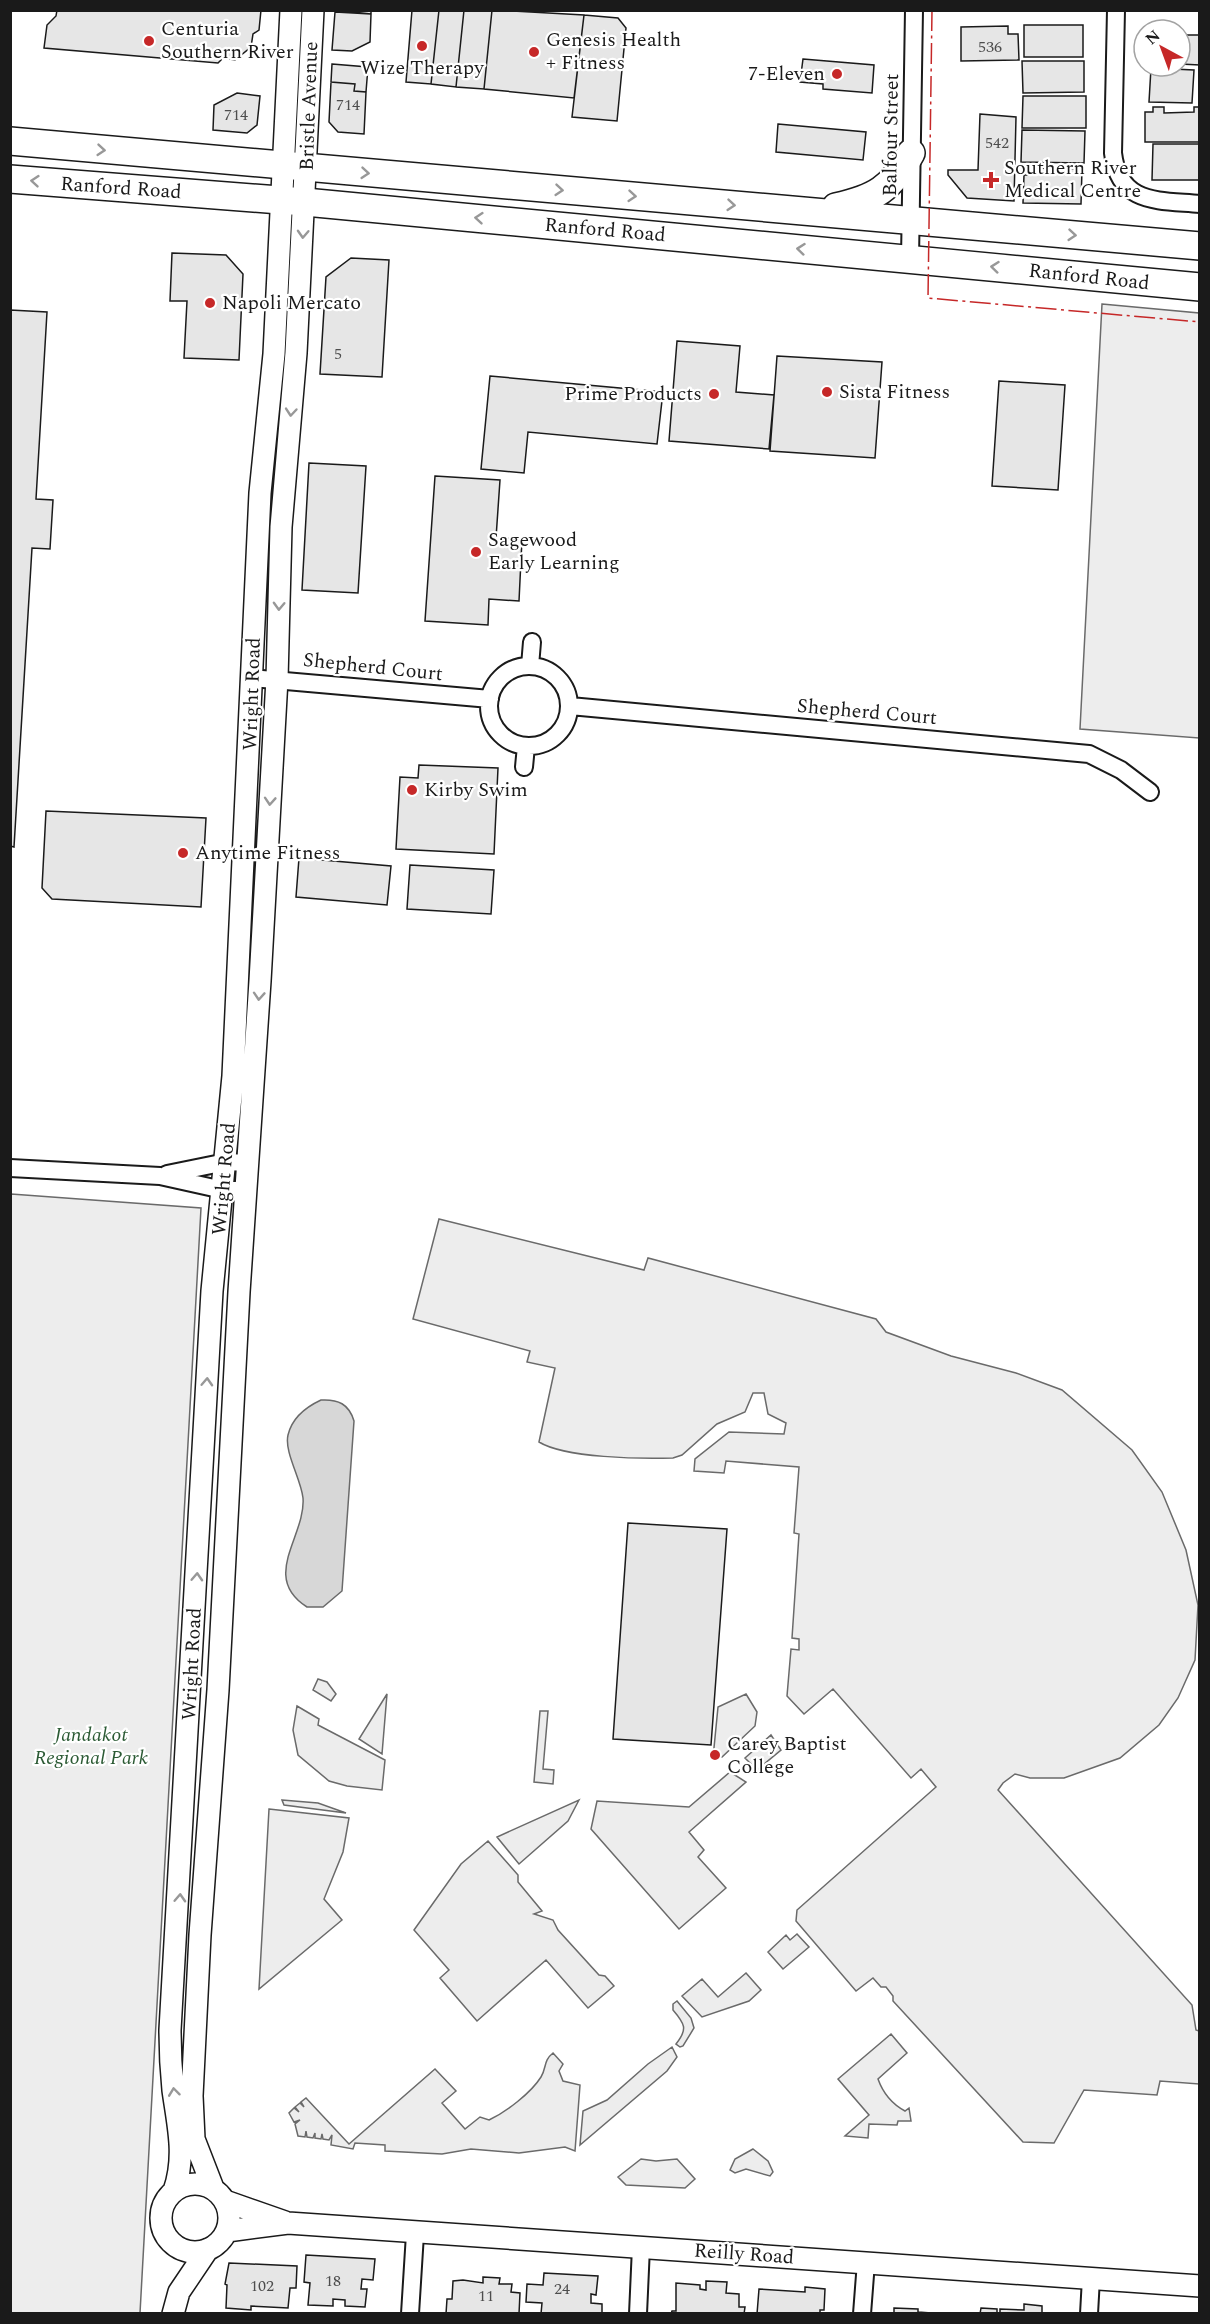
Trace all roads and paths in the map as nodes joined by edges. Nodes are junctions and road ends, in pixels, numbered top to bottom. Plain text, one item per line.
1 (291, 10) edge
2 (313, 10) edge
3 (914, 10) edge
4 (1116, 10) edge
5 (10, 141) edge
6 (911, 153) junction
7 (295, 167) junction
8 (10, 180) edge
9 (293, 201) junction
10 (1200, 204) edge
11 (815, 212) junction
12 (910, 220) junction
13 (1200, 246) edge
14 (910, 259) junction
15 (1200, 287) edge
16 (296, 353) junction
17 (274, 354) junction
18 (532, 642) dead end
19 (530, 666) junction
20 (252, 678) junction
21 (277, 679) junction
22 (490, 699) junction
23 (570, 706) junction
24 (526, 746) junction
25 (524, 767) dead end
26 (1149, 792) dead end
27 (226, 1162) junction
28 (248, 1163) junction
29 (10, 1168) edge
30 (160, 1176) junction
31 (223, 1190) junction
32 (246, 1190) junction
33 (210, 1342) junction
34 (236, 1343) junction
35 (190, 1699) junction
36 (217, 1705) junction
37 (174, 2191) junction
38 (219, 2194) junction
39 (288, 2223) junction
40 (227, 2231) junction
41 (415, 2234) junction
42 (174, 2244) junction
43 (641, 2247) junction
44 (208, 2249) junction
45 (866, 2262) junction
46 (1091, 2278) junction
47 (1200, 2286) edge
48 (179, 2292) junction
49 (173, 2313) edge
50 (410, 2313) edge
51 (638, 2313) edge
52 (862, 2313) edge
53 (1089, 2313) edge

1 - 7 street, Bristle Avenue
2 - 7 street, Bristle Avenue
3 - 6 street, Balfour Street
4 - 10 street
5 -> 7 main road, Ranford Road
6 - 11 main road
6 - 12 street, Balfour Street
7 - 9 street, Wright Road
7 -> 11 main road, Ranford Road
9 -> 8 main road, Ranford Road
14 -> 9 main road, Ranford Road
9 -> 16 street, Wright Road
9 - 17 street, Wright Road
11 - 12 main road, Ranford Road
12 -> 13 main road, Ranford Road
12 - 14 street, Balfour Street
15 -> 14 main road, Ranford Road
16 - 17 street
16 -> 21 street, Wright Road
17 - 20 street, Wright Road
18 - 19 street
19 - 22 street
19 - 23 street
20 - 21 street, Shepherd Court
20 - 27 street, Wright Road
21 - 22 street, Shepherd Court
21 -> 28 street, Wright Road
22 - 24 street
23 - 24 street
23 - 26 street, Shepherd Court
24 - 25 street
27 - 28 street
27 - 30 street
27 - 31 street, Wright Road
28 - 32 street, Wright Road
29 - 30 street
30 - 31 street
31 - 32 street
31 - 33 street, Wright Road
32 - 34 street, Wright Road
33 - 34 street
35 -> 33 street, Wright Road
34 - 36 street, Wright Road
35 - 36 street
37 -> 35 street, Wright Road
36 - 38 street, Wright Road
37 - 38 street
37 - 42 street, Wright Road
38 - 39 street, Reilly Road
38 - 40 street, Wright Road
39 - 40 street, Reilly Road
39 - 41 street, Reilly Road
40 - 44 street, Wright Road
41 - 43 street, Reilly Road
41 - 50 street
42 - 44 street
42 - 48 street, Wright Road
43 - 45 street, Reilly Road
43 - 51 street
44 - 48 street, Wright Road
45 - 46 street, Reilly Road
45 - 52 street
46 - 47 street, Reilly Road
46 - 53 street
48 - 49 street, Wright Road

